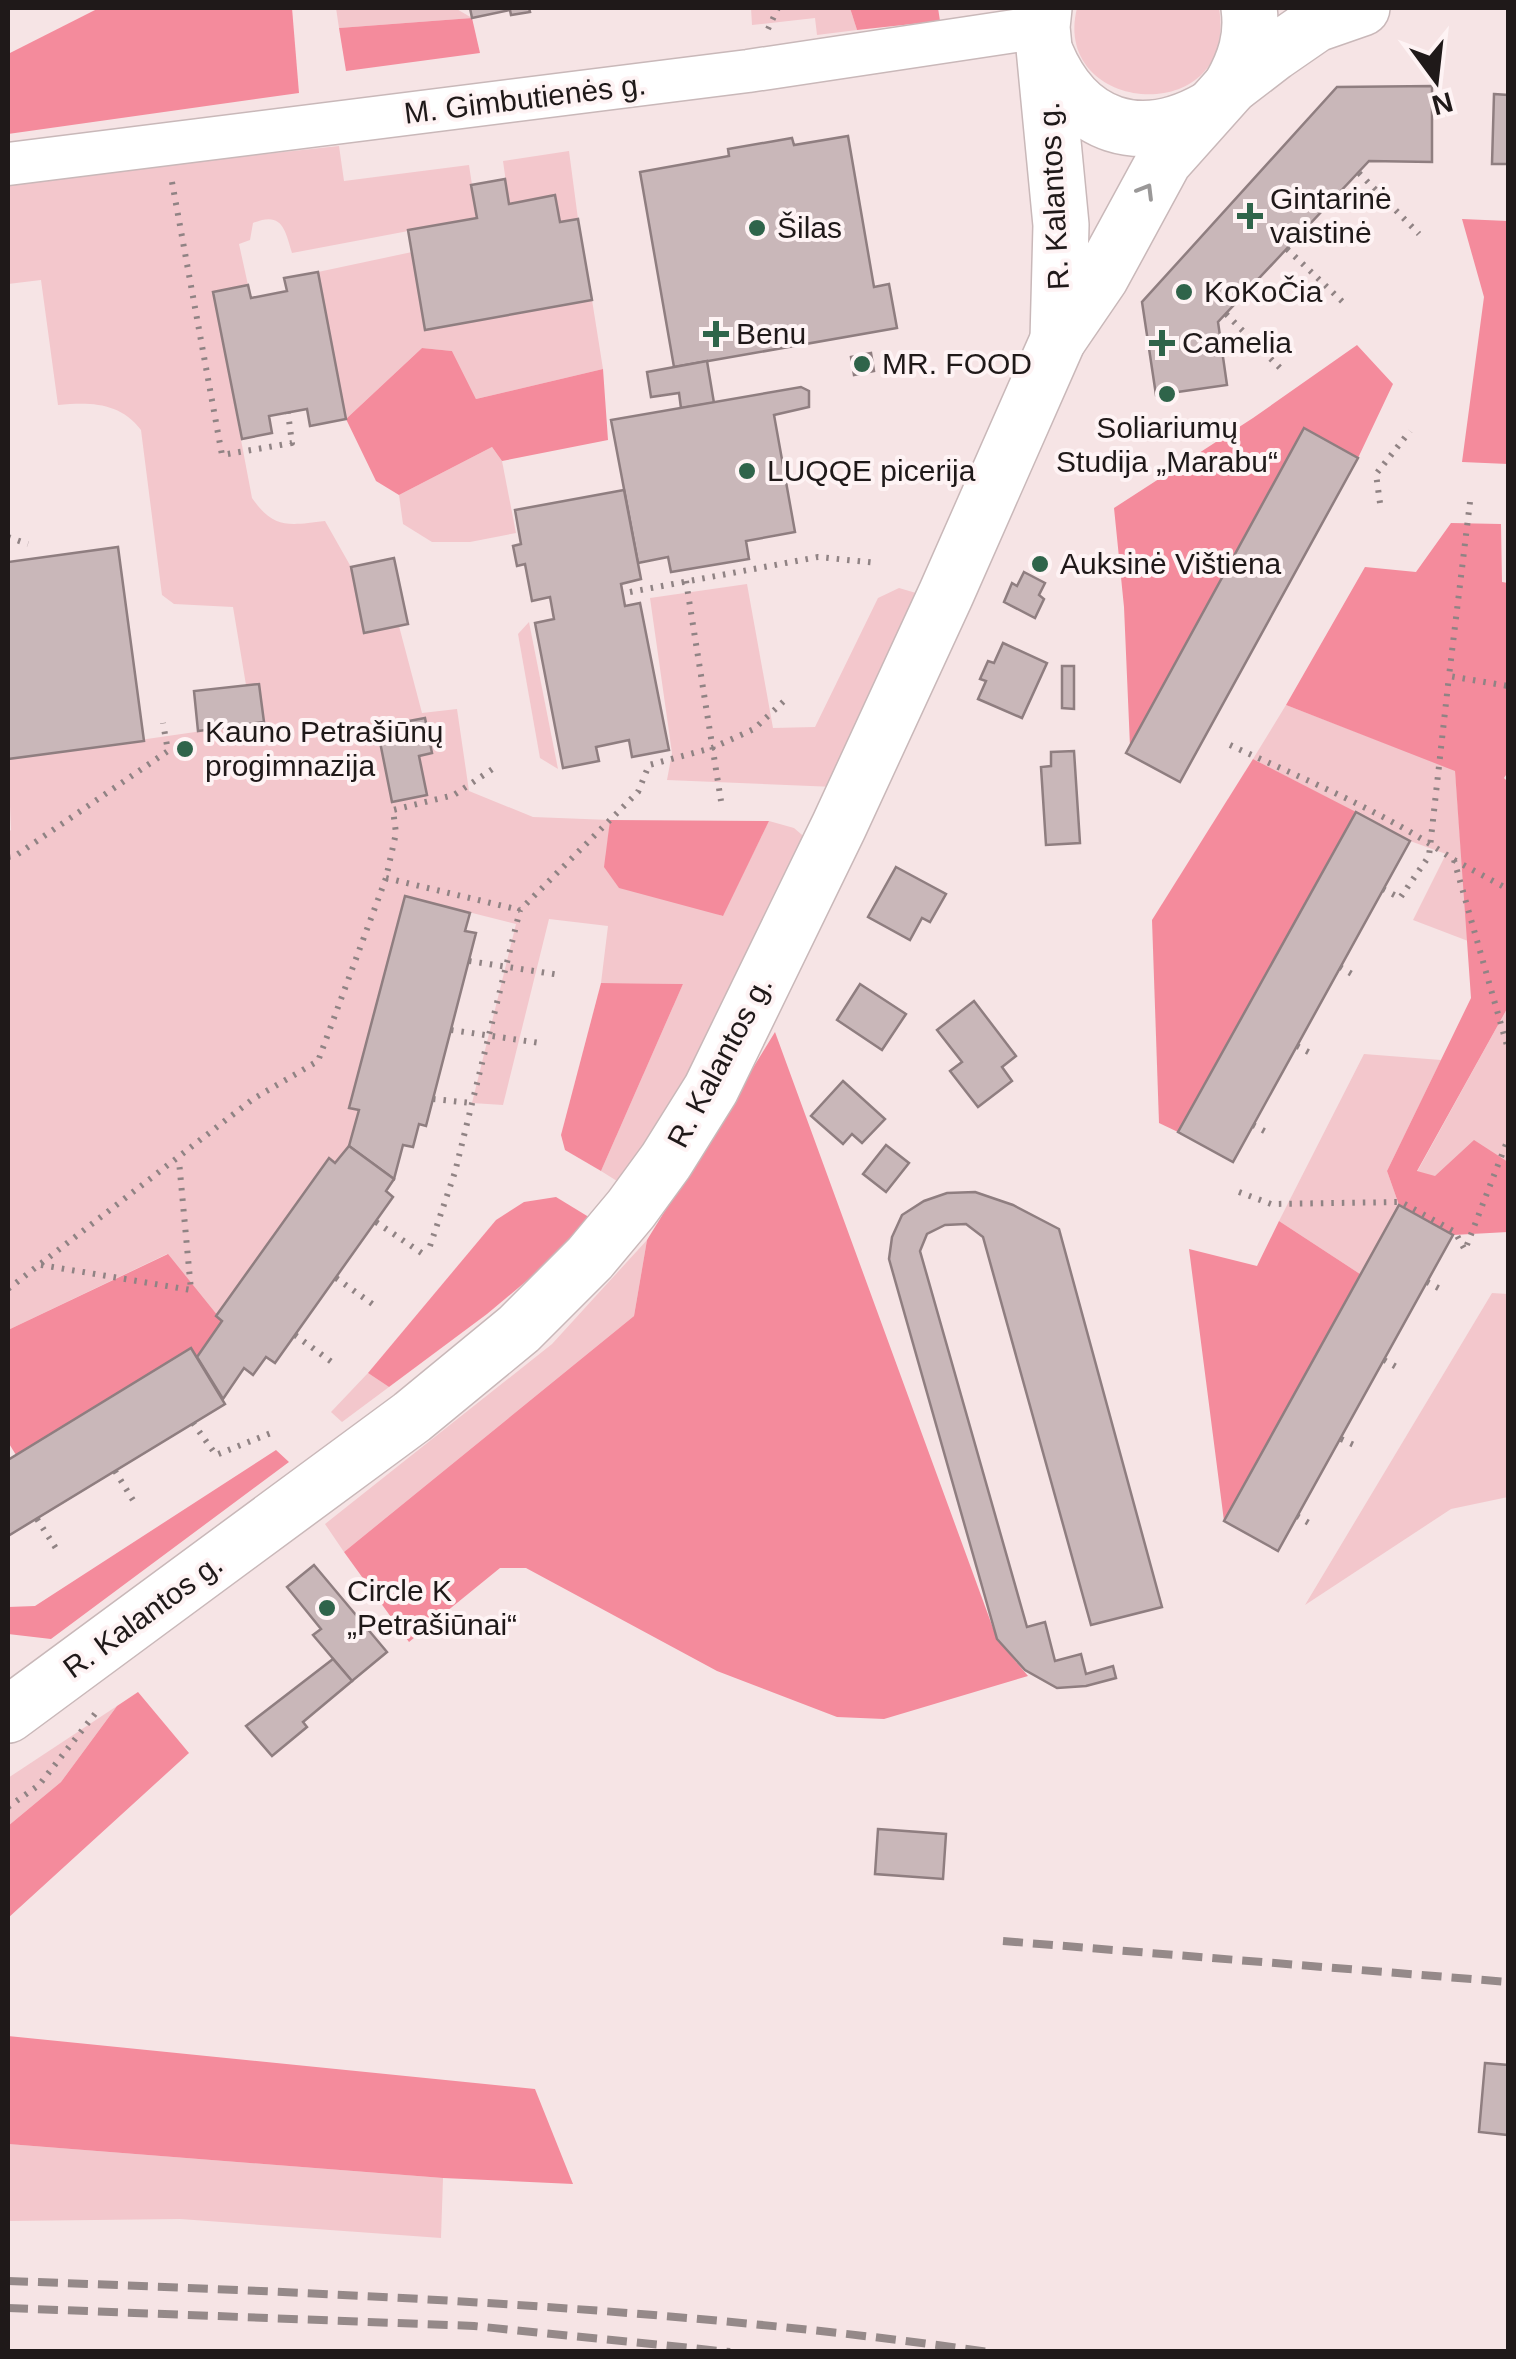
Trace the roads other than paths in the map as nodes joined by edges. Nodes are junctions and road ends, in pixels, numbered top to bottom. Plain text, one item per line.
1 (1249, 8) edge
2 (1362, 8) edge
3 (1044, 29) edge
4 (1220, 98) junction
5 (8, 164) edge
6 (1058, 340) junction
7 (8, 1715) edge

1 - 4 main road, R. Kalantos g.
2 - 4 main road, R. Kalantos g.
3 - 4 main road, R. Kalantos g.
3 - 5 street, M. Gimbutienės g.
3 - 6 main road, R. Kalantos g.
6 -> 4 main road, R. Kalantos g.
6 - 7 main road, R. Kalantos g.

